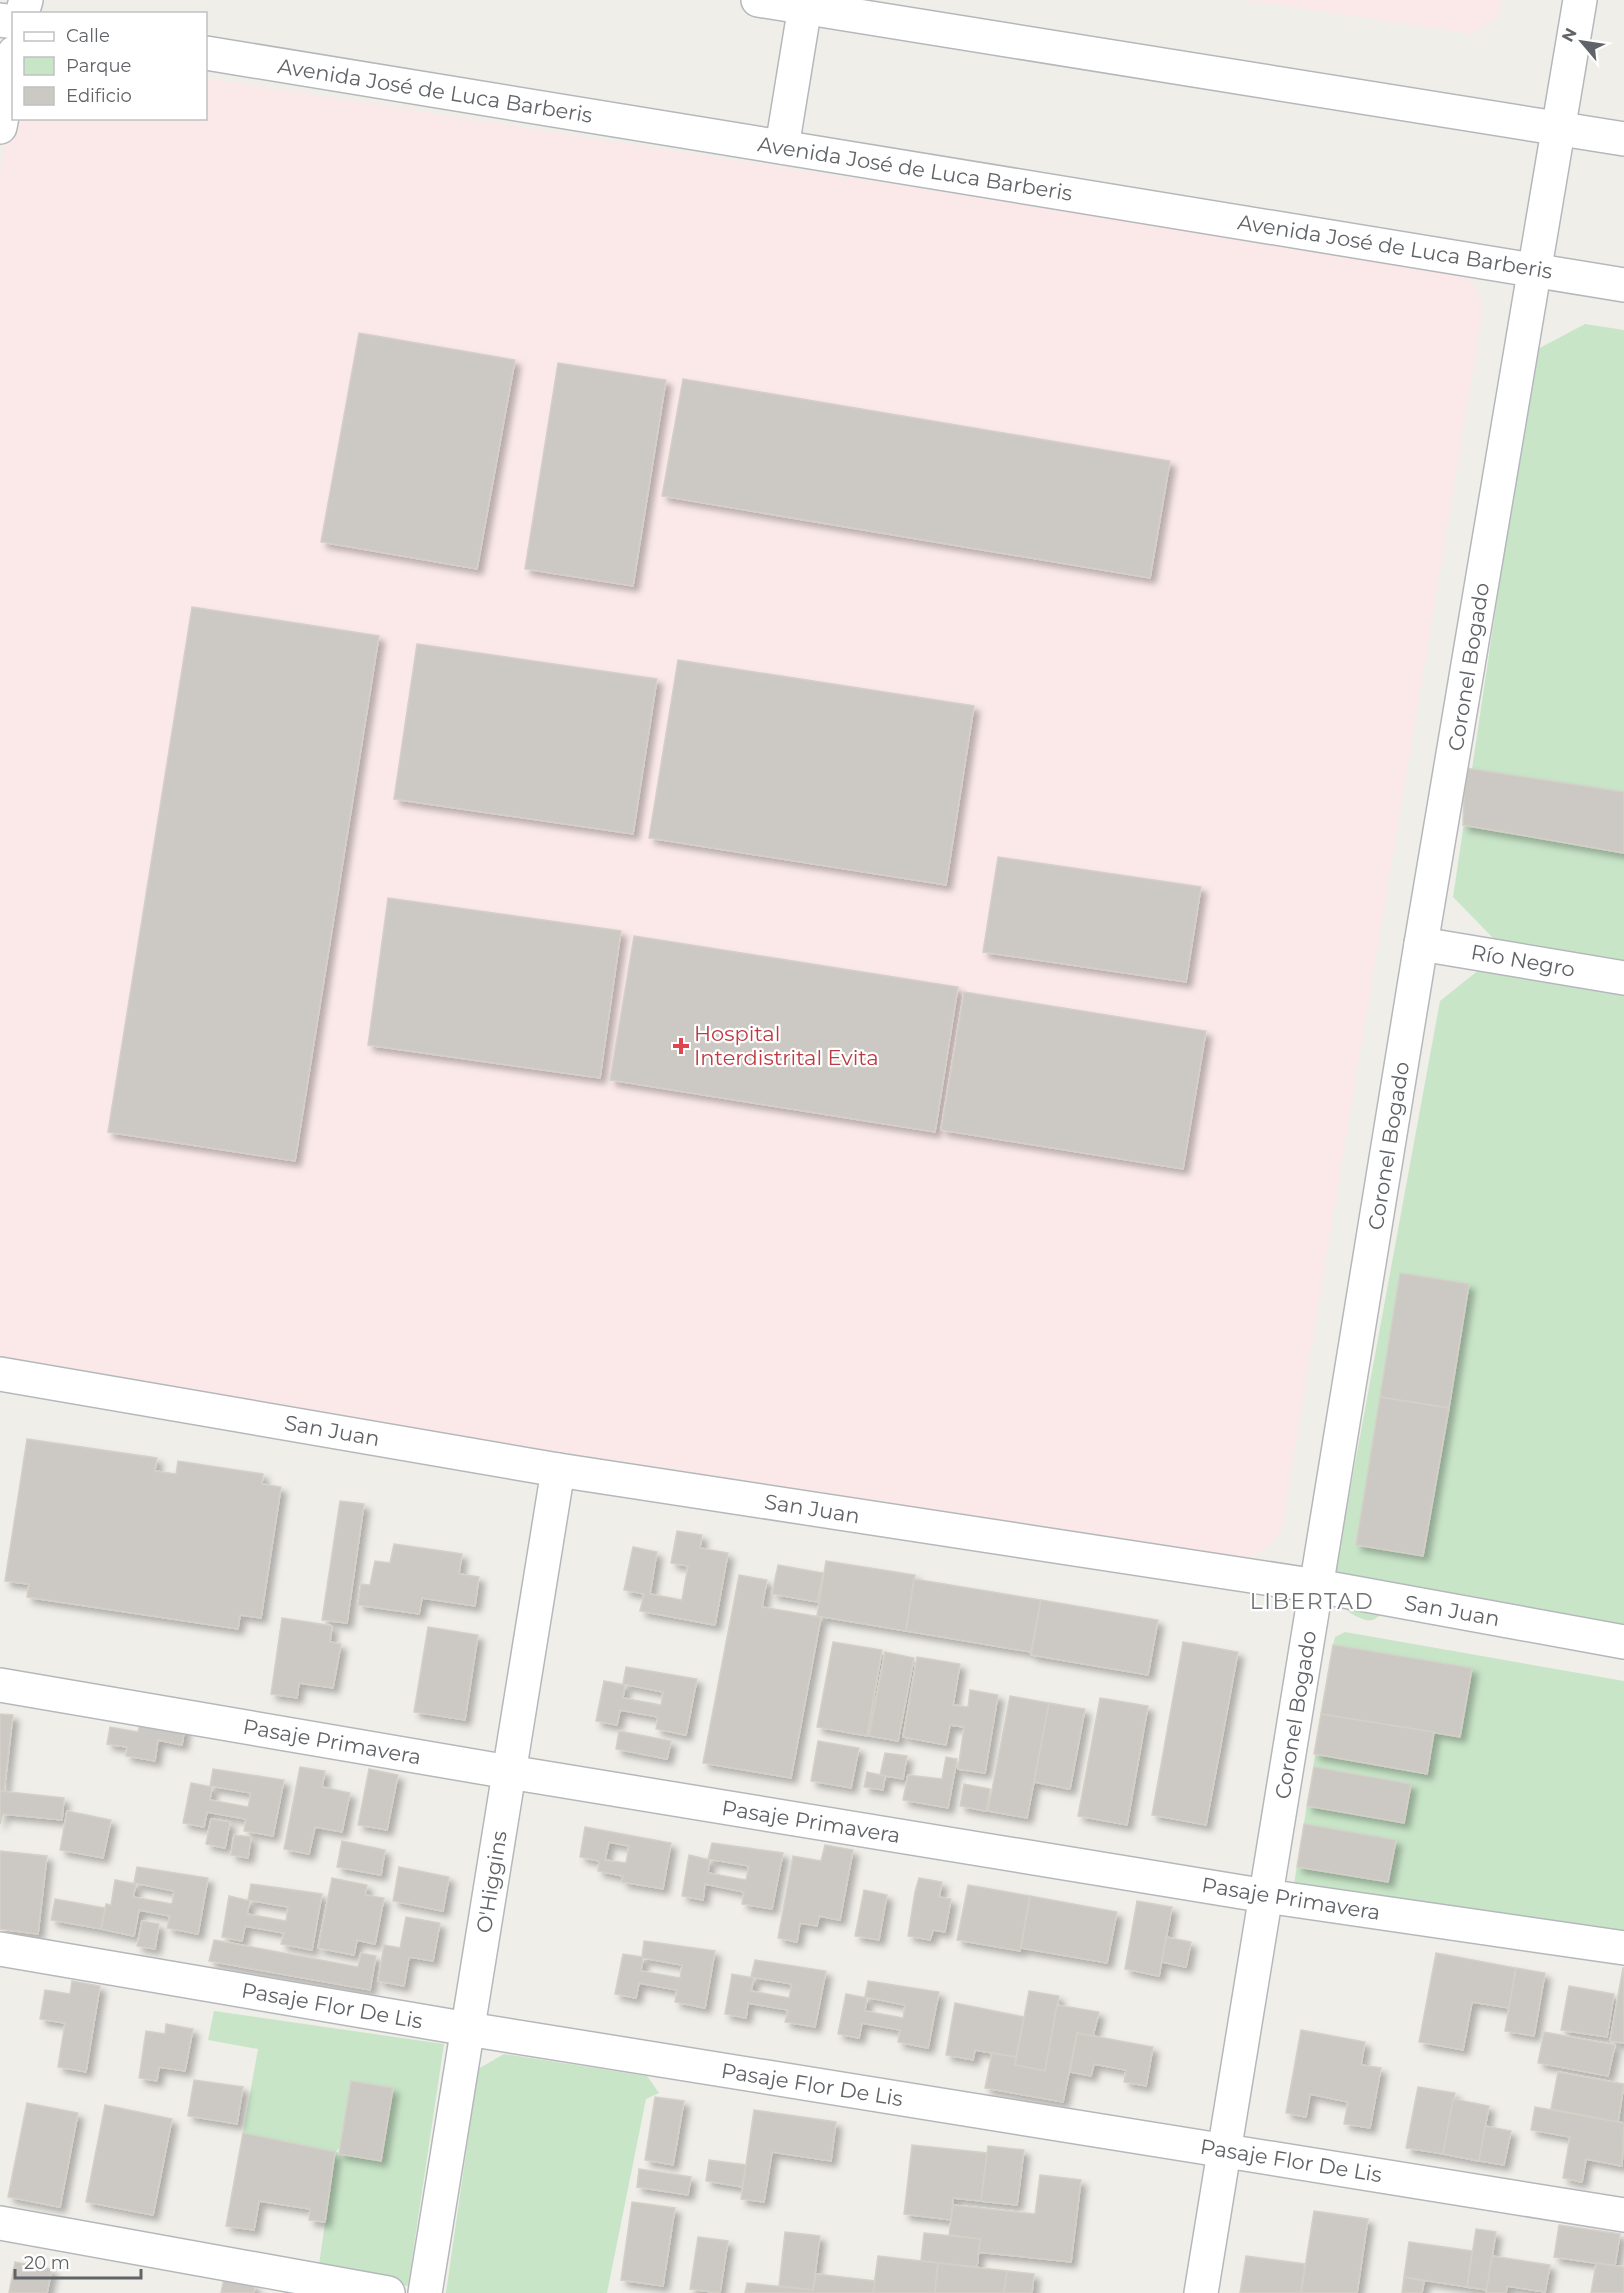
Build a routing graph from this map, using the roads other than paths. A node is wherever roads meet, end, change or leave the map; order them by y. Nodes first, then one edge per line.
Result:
1 (758, 0) edge
2 (1580, 0) edge
3 (805, 4) edge
4 (207, 53) edge
5 (12, 64) edge
6 (0, 128) edge
7 (1558, 128) junction
8 (1624, 139) edge
9 (782, 147) junction
10 (1535, 270) junction
11 (1624, 285) edge
12 (1422, 944) junction
13 (1624, 978) edge
14 (0, 1374) edge
15 (558, 1470) junction
16 (1317, 1586) junction
17 (1624, 1642) edge
18 (0, 1685) edge
19 (509, 1772) junction
20 (1266, 1896) junction
21 (1624, 1948) edge
22 (0, 1949) edge
23 (468, 2030) junction
24 (1224, 2151) junction
25 (1624, 2215) edge
26 (0, 2223) edge
27 (388, 2293) edge
28 (425, 2293) edge
29 (1201, 2293) edge

1 - 3 street
2 - 7 street, Coronel Bogado
3 - 7 street
3 - 9 street
4 - 9 street, Avenida José de Luca Barberis
5 - 6 street
7 - 8 street
7 - 10 street, Coronel Bogado
9 - 10 street, Avenida José de Luca Barberis
10 - 11 street, Avenida José de Luca Barberis
10 - 12 street, Coronel Bogado
12 - 13 street, Río Negro
12 - 16 street, Coronel Bogado
14 - 15 street, San Juan
15 - 16 street, San Juan
15 - 19 street, O'Higgins
16 - 17 street, San Juan
16 - 20 street, Coronel Bogado
18 - 19 street, Pasaje Primavera
19 - 20 street, Pasaje Primavera
19 - 23 street, O'Higgins
20 - 21 street, Pasaje Primavera
20 - 24 street, Coronel Bogado
22 - 23 street, Pasaje Flor De Lis
23 - 24 street, Pasaje Flor De Lis
23 - 28 street, O'Higgins
24 - 25 street, Pasaje Flor De Lis
24 - 29 street, Coronel Bogado
26 - 27 street

